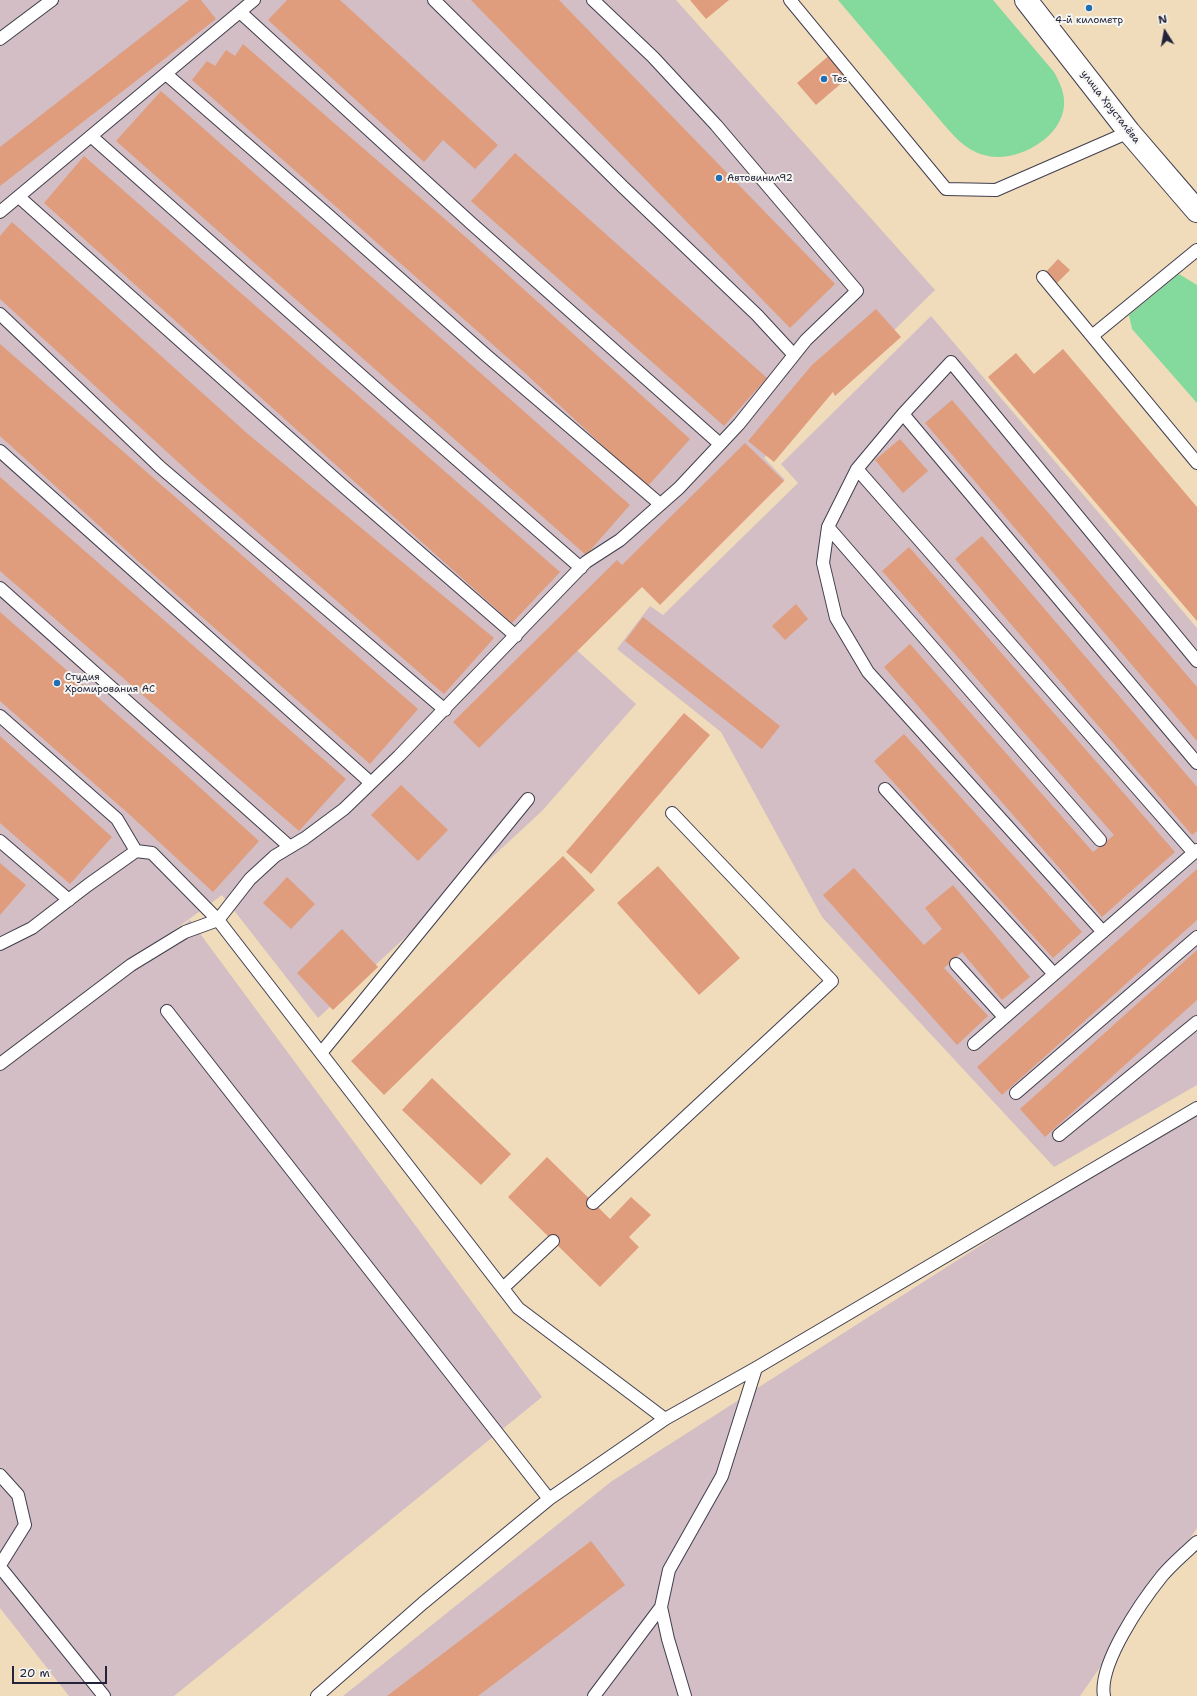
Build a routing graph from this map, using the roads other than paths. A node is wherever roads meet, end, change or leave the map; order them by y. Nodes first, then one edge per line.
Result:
1 (52, 0) edge
2 (254, 0) edge
3 (434, 0) edge
4 (594, 0) edge
5 (790, 0) edge
6 (1026, 0) edge
7 (240, 12) junction
8 (0, 39) edge
9 (166, 74) junction
10 (1129, 132) junction
11 (92, 137) junction
12 (19, 197) junction
13 (1197, 211) edge
14 (0, 212) edge
15 (1197, 250) edge
16 (1043, 277) dead end
17 (0, 314) edge
18 (1092, 336) junction
19 (794, 355) junction
20 (903, 414) junction
21 (720, 444) junction
22 (0, 451) edge
23 (1197, 463) edge
24 (857, 469) junction
25 (660, 504) junction
26 (828, 527) junction
27 (581, 568) junction
28 (0, 588) edge
29 (516, 636) junction
30 (1197, 661) edge
31 (444, 710) junction
32 (0, 716) edge
33 (1197, 763) edge
34 (371, 783) junction
35 (884, 789) dead end
36 (528, 799) dead end
37 (672, 813) dead end
38 (1100, 840) dead end
39 (0, 841) edge
40 (290, 847) junction
41 (136, 851) junction
42 (1196, 852) edge
43 (69, 900) junction
44 (218, 920) junction
45 (1103, 932) junction
46 (1197, 937) edge
47 (0, 944) edge
48 (956, 964) dead end
49 (1054, 974) junction
50 (167, 1011) dead end
51 (1004, 1017) junction
52 (1197, 1022) edge
53 (974, 1044) dead end
54 (321, 1053) junction
55 (0, 1064) edge
56 (1016, 1093) dead end
57 (1197, 1108) edge
58 (1059, 1135) dead end
59 (593, 1203) dead end
60 (553, 1241) dead end
61 (503, 1288) junction
62 (756, 1368) junction
63 (665, 1419) junction
64 (0, 1475) edge
65 (549, 1499) junction
66 (1197, 1542) edge
67 (0, 1566) edge
68 (661, 1607) junction
69 (104, 1696) edge
70 (317, 1696) edge
71 (594, 1696) edge
72 (685, 1696) edge
73 (1104, 1696) edge

1 - 8 lane
2 - 7 lane
3 - 19 lane
4 - 19 lane
5 - 10 lane
6 - 10 main road, улица Хрусталёва
7 - 9 lane
7 - 21 lane
9 - 11 lane
9 - 25 lane
10 - 13 main road, улица Хрусталёва
11 - 12 lane
11 - 27 lane
12 - 14 lane
12 - 29 lane
15 - 18 lane
16 - 18 lane
17 - 31 lane
18 - 23 lane
19 - 21 lane
20 - 24 lane
20 - 30 lane
20 - 33 lane
21 - 25 lane
22 - 34 lane
24 - 26 lane
24 - 42 lane
25 - 27 lane
26 - 38 lane
26 - 45 lane
27 - 29 lane
28 - 40 lane
29 - 31 lane
31 - 34 lane
32 - 41 lane
34 - 40 lane
35 - 49 lane
36 - 54 lane
37 - 59 lane
39 - 43 lane
40 - 44 lane
41 - 43 lane
41 - 44 lane
42 - 45 lane
43 - 47 lane
44 - 54 lane
44 - 55 lane
45 - 49 lane
46 - 56 lane
48 - 51 lane
49 - 51 lane
50 - 65 lane
51 - 53 lane
52 - 58 lane
54 - 61 lane
57 - 62 lane
60 - 61 lane
61 - 63 lane
62 - 63 lane
62 - 68 lane
63 - 65 lane
64 - 67 lane
65 - 70 lane
66 - 73 lane
67 - 69 lane
68 - 71 lane
68 - 72 lane

